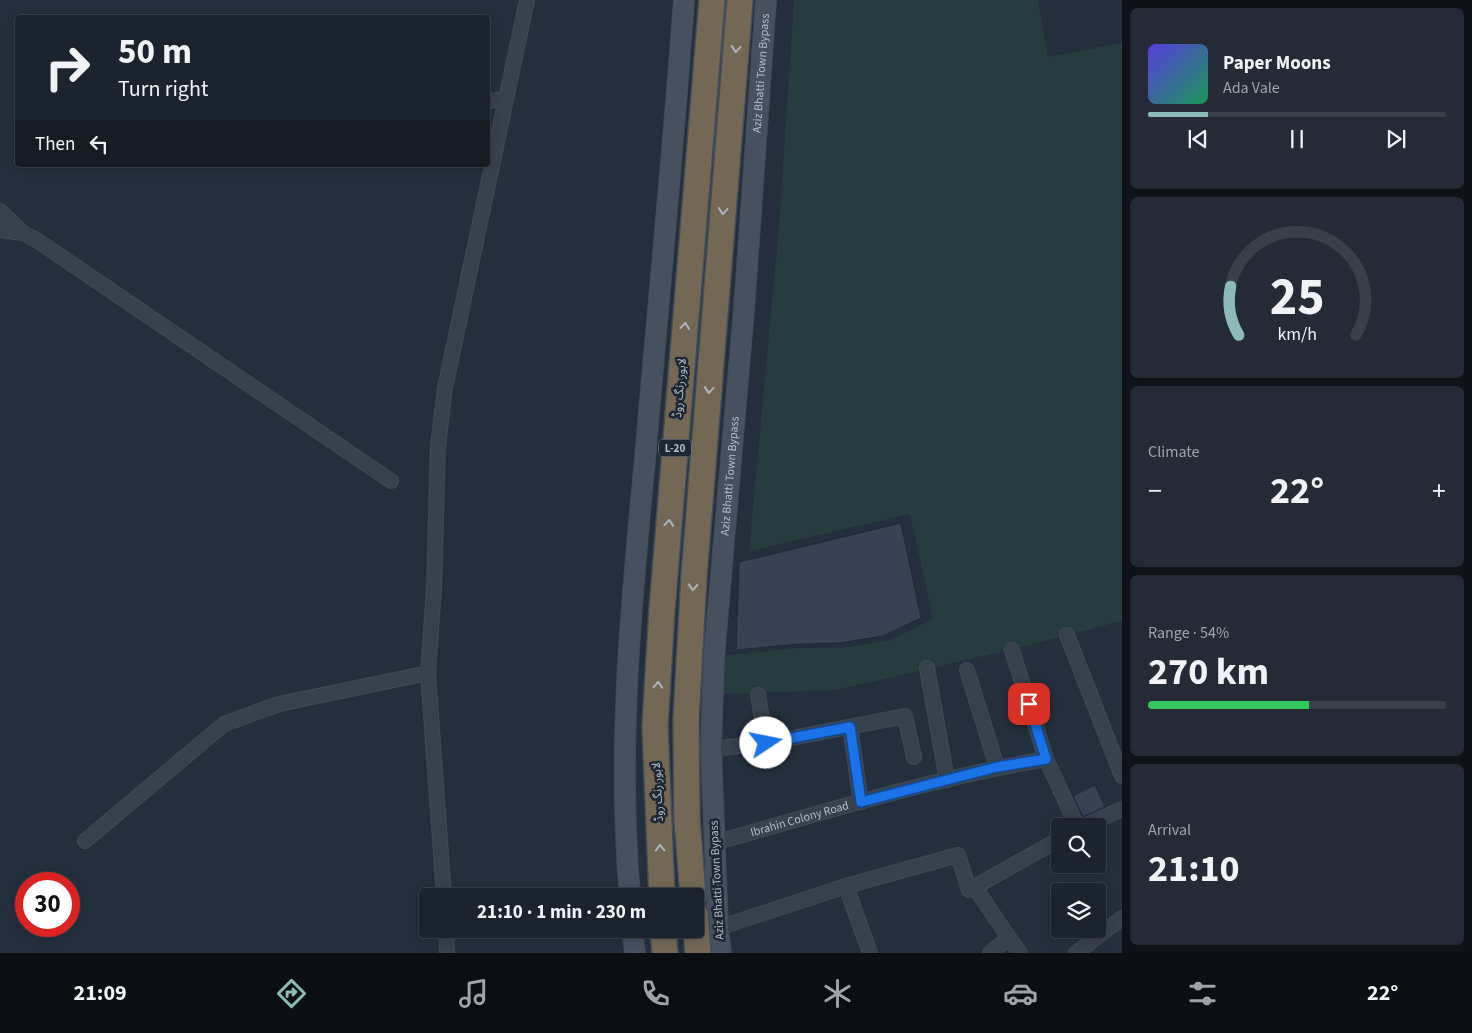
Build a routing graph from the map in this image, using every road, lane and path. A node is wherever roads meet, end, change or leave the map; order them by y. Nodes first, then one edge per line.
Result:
1 (527, 0) edge
2 (684, 0) edge
3 (712, 0) edge
4 (740, 0) edge
5 (766, 0) edge
6 (506, 99) junction
7 (490, 101) edge
8 (0, 211) edge
9 (0, 230) edge
10 (23, 233) junction
11 (391, 481) dead end
12 (1067, 635) dead end
13 (1012, 650) dead end
14 (927, 668) dead end
15 (967, 670) dead end
16 (428, 673) junction
17 (758, 695) dead end
18 (850, 727) junction
19 (766, 743) junction
20 (710, 750) junction
21 (914, 757) dead end
22 (1046, 759) junction
23 (997, 767) junction
24 (1122, 776) edge
25 (947, 780) junction
26 (861, 802) junction
27 (1122, 809) edge
28 (1073, 818) edge
29 (1102, 818) edge
30 (85, 841) dead end
31 (714, 843) junction
32 (1051, 844) edge
33 (846, 886) junction
34 (974, 886) junction
35 (443, 888) edge
36 (630, 888) edge
37 (662, 888) edge
38 (692, 888) edge
39 (1122, 918) edge
40 (718, 928) junction
41 (446, 938) edge
42 (633, 938) edge
43 (664, 938) edge
44 (697, 938) edge
45 (1009, 938) junction
46 (447, 953) edge
47 (635, 953) edge
48 (665, 953) edge
49 (698, 953) edge
50 (721, 953) edge
51 (870, 953) edge
52 (990, 953) edge
53 (1020, 953) edge
54 (1076, 953) edge

1 - 6 street
2 - 36 street
37 -> 3 highway, لاہور رنگ روڈ / L-20
4 -> 38 highway, L-20
5 - 20 street, Aziz Bhatti Town Bypass
6 - 7 street
6 - 16 street
8 - 10 street
9 - 10 street
10 - 11 street
12 - 24 street
13 - 22 street
14 - 25 street
15 - 23 street
16 - 30 street
16 - 35 street
17 - 19 street
18 - 19 street
18 - 21 street
18 - 26 street
19 - 20 street
20 - 31 street, Aziz Bhatti Town Bypass
22 - 23 street, Ibrahin Colony Road
22 - 28 street
23 - 25 street, Ibrahin Colony Road
25 - 26 street, Ibrahin Colony Road
26 - 31 street, Ibrahin Colony Road
27 - 29 street
31 - 40 street, Aziz Bhatti Town Bypass
32 - 34 street
33 - 34 street
33 - 40 street
33 - 51 street
34 - 45 street
39 - 54 street
40 - 50 street, Aziz Bhatti Town Bypass
41 - 46 street
42 - 47 street
43 - 48 highway
44 - 49 highway
45 - 52 street
45 - 53 street

